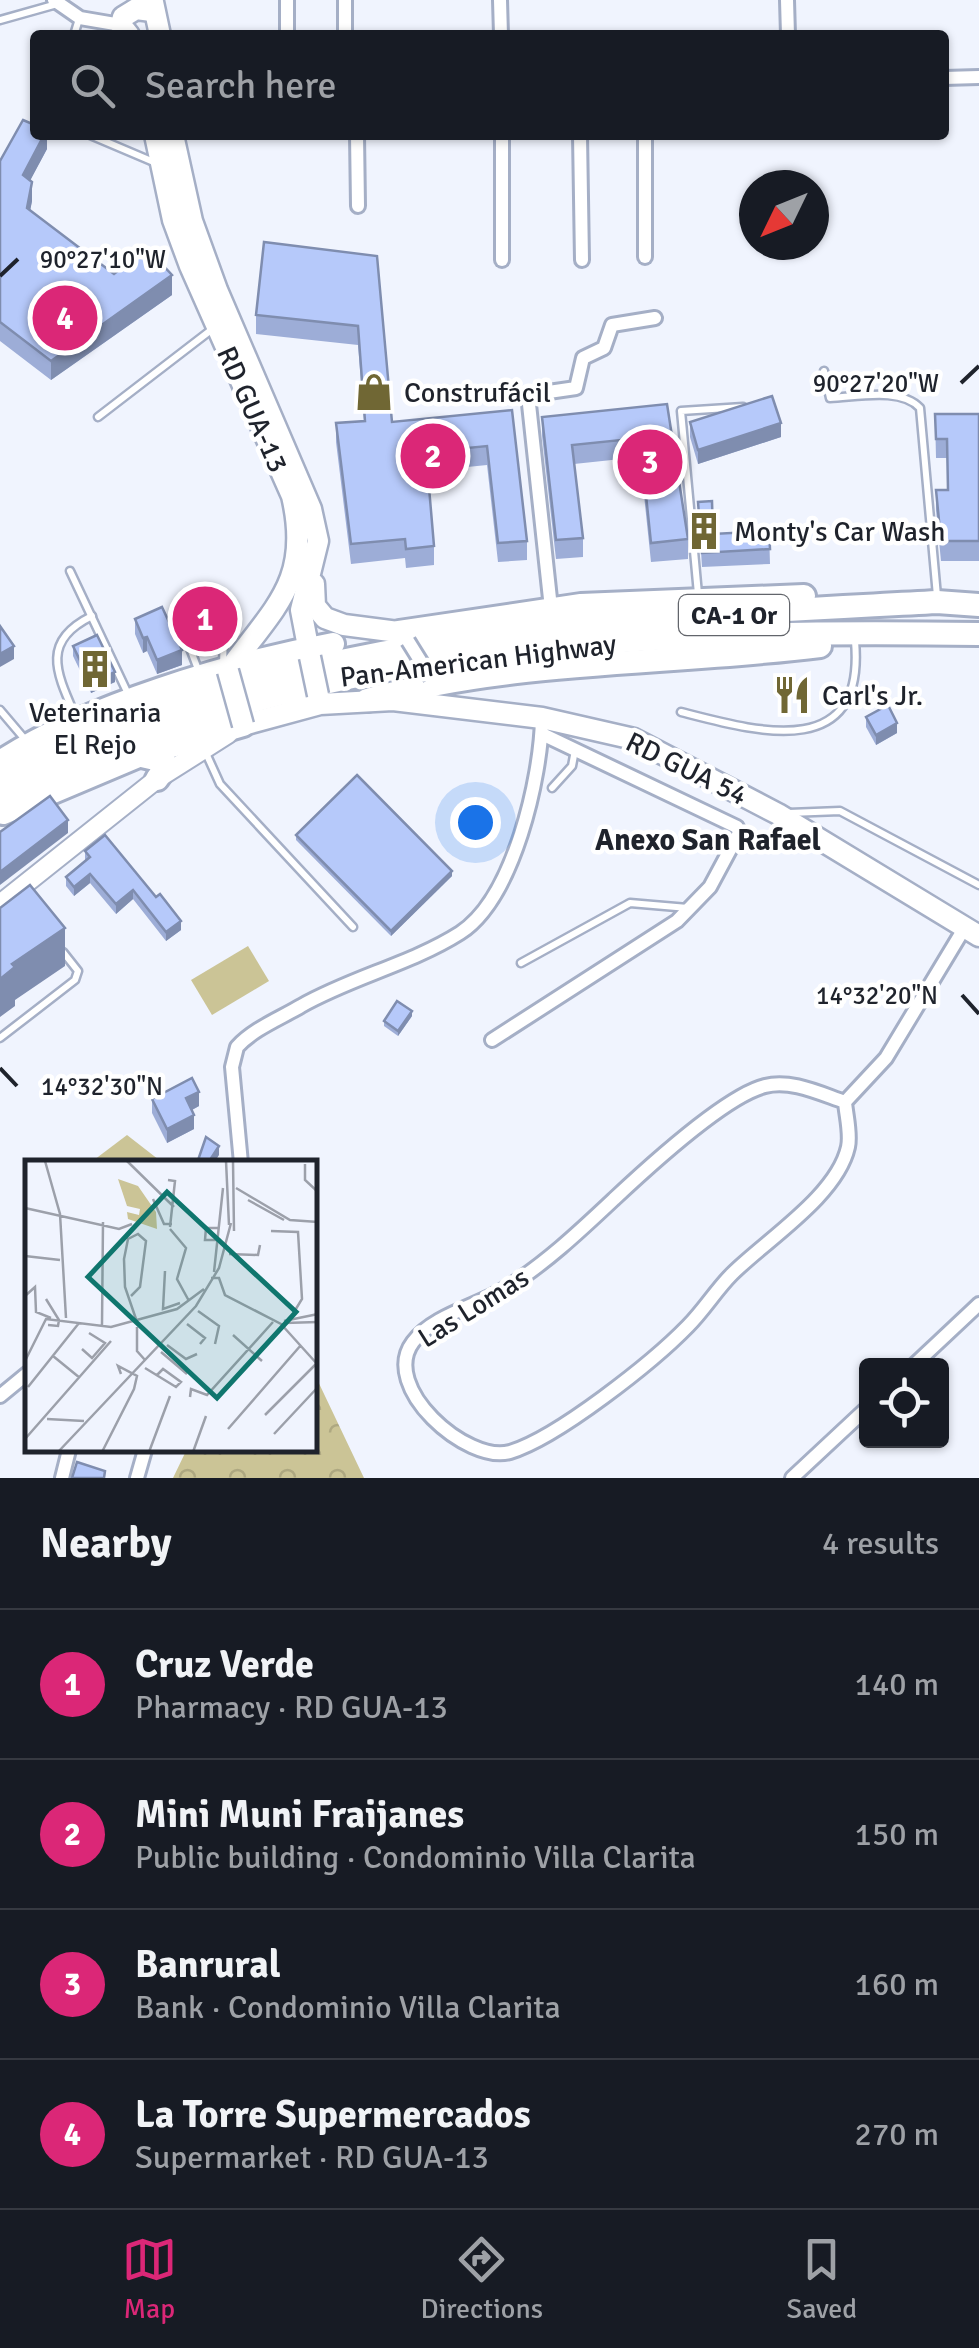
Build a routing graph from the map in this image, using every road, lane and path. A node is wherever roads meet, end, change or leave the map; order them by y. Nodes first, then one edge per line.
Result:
1 (287, 0) edge
2 (345, 0) edge
3 (500, 0) edge
4 (787, 0) edge
5 (56, 2) edge
6 (138, 11) edge
7 (80, 18) junction
8 (0, 20) edge
9 (76, 30) edge
10 (155, 30) edge
11 (287, 30) edge
12 (345, 30) edge
13 (500, 30) edge
14 (788, 30) edge
15 (979, 77) edge
16 (949, 78) edge
17 (102, 140) edge
18 (156, 140) edge
19 (174, 140) edge
20 (357, 140) edge
21 (502, 140) edge
22 (580, 140) edge
23 (645, 140) edge
24 (162, 166) junction
25 (358, 206) dead end
26 (645, 257) dead end
27 (502, 260) dead end
28 (582, 260) dead end
29 (654, 318) dead end
30 (216, 326) junction
31 (824, 371) dead end
32 (744, 406) edge
33 (98, 417) dead end
34 (318, 541) junction
35 (70, 571) dead end
36 (698, 600) junction
37 (938, 602) junction
38 (979, 605) edge
39 (552, 608) junction
40 (92, 616) junction
41 (938, 633) junction
42 (979, 634) edge
43 (403, 635) junction
44 (855, 642) junction
45 (308, 653) junction
46 (217, 674) junction
47 (432, 680) junction
48 (319, 699) junction
49 (367, 700) junction
50 (132, 702) junction
51 (466, 708) junction
52 (0, 710) edge
53 (681, 712) dead end
54 (78, 723) junction
55 (243, 725) junction
56 (542, 726) junction
57 (28, 744) junction
58 (204, 749) junction
59 (575, 749) junction
60 (138, 756) junction
61 (0, 762) edge
62 (0, 778) edge
63 (157, 779) junction
64 (552, 788) dead end
65 (2, 811) edge
66 (778, 814) junction
67 (979, 884) edge
68 (5, 904) edge
69 (689, 908) junction
70 (353, 927) dead end
71 (972, 931) edge
72 (59, 946) edge
73 (520, 963) dead end
74 (0, 1038) edge
75 (492, 1040) dead end
76 (846, 1102) junction
77 (241, 1160) edge
78 (979, 1304) edge
79 (922, 1358) edge
80 (25, 1375) edge
81 (0, 1396) edge
82 (859, 1416) edge
83 (68, 1453) edge
84 (144, 1453) edge
85 (62, 1478) edge
86 (137, 1478) edge
87 (792, 1478) edge

1 - 11 street
2 - 12 street
3 - 13 street
4 - 14 street
5 - 7 street
5 - 8 lane
6 - 7 street
6 - 10 main road
7 - 9 lane
15 - 16 street
17 - 24 lane
18 - 24 main road, RD GUA-13
19 - 34 main road, RD GUA-13
20 - 25 street
21 - 27 street
22 - 28 street
23 - 26 street
24 - 30 main road, RD GUA-13
29 - 39 street
30 - 33 lane
30 - 46 main road, RD GUA-13
31 - 37 lane
32 - 36 lane
34 - 43 main road
34 - 45 main road, RD GUA-13
35 - 40 lane
36 - 37 highway
36 - 39 highway
37 - 38 highway, Pan-American Highway / CA-1 Or
37 - 62 highway, Pan-American Highway / CA-1 Or
39 - 43 highway
40 - 50 lane
40 - 54 lane
41 - 42 highway, Pan-American Highway / CA-1 Or
41 - 44 highway
41 - 65 highway, Pan-American Highway / CA-1 Or
43 - 45 highway
43 - 47 street, bridge
44 - 47 highway
44 - 53 lane
45 - 46 highway
45 - 48 main road, RD GUA-13, bridge
46 - 46 lane
46 - 50 highway
46 - 55 main road, bridge
47 - 49 highway
47 - 51 street
48 - 49 main road, RD GUA 54
48 - 55 main road, RD GUA 54
49 - 51 main road, RD GUA 54
50 - 54 highway
51 - 56 main road, RD GUA 54
52 - 57 lane
54 - 57 highway
55 - 58 street
55 - 60 highway
56 - 59 street
56 - 66 main road, RD GUA 54
56 - 77 street
57 - 61 highway
58 - 63 street
58 - 70 lane
59 - 64 lane
59 - 69 street
60 - 63 highway
60 - 65 highway
63 - 68 street
66 - 67 lane
66 - 71 main road, RD GUA 54
69 - 73 lane
69 - 75 street
71 - 76 street
72 - 74 lane
76 - 76 street, Las Lomas
78 - 79 street
80 - 81 street
82 - 87 street
83 - 85 street
84 - 86 street

